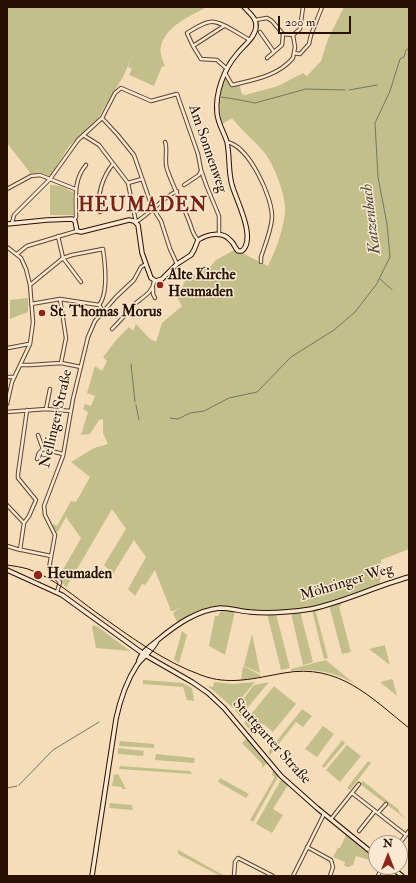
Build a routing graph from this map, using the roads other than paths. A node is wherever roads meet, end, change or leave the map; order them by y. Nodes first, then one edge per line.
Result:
1 (244, 7) edge
2 (303, 7) edge
3 (322, 7) edge
4 (255, 20) junction
5 (224, 26) junction
6 (260, 32) dead end
7 (283, 34) junction
8 (293, 35) junction
9 (250, 40) junction
10 (192, 46) junction
11 (274, 52) junction
12 (294, 53) junction
13 (267, 58) dead end
14 (227, 69) junction
15 (225, 73) junction
16 (102, 118) junction
17 (83, 135) junction
18 (165, 142) dead end
19 (227, 142) junction
20 (113, 164) junction
21 (86, 165) dead end
22 (201, 170) junction
23 (50, 179) junction
24 (142, 179) junction
25 (128, 183) junction
26 (184, 186) dead end
27 (7, 189) edge
28 (76, 189) junction
29 (176, 191) junction
30 (153, 209) junction
31 (100, 212) dead end
32 (74, 220) junction
33 (136, 222) junction
34 (12, 223) junction
35 (7, 224) edge
36 (77, 231) junction
37 (219, 235) junction
38 (58, 236) junction
39 (198, 240) junction
40 (7, 247) edge
41 (17, 254) junction
42 (63, 258) junction
43 (261, 262) dead end
44 (146, 264) junction
45 (177, 264) junction
46 (154, 281) junction
47 (81, 282) dead end
48 (30, 284) junction
49 (153, 287) junction
50 (155, 298) dead end
51 (60, 299) junction
52 (31, 304) junction
53 (99, 305) junction
54 (103, 311) junction
55 (112, 330) dead end
56 (30, 344) junction
57 (8, 348) dead end
58 (61, 363) junction
59 (20, 365) junction
60 (81, 367) junction
61 (7, 377) edge
62 (14, 377) junction
63 (50, 389) dead end
64 (7, 404) edge
65 (46, 409) junction
66 (27, 410) junction
67 (70, 411) junction
68 (7, 412) edge
69 (38, 435) dead end
70 (43, 449) junction
71 (63, 454) junction
72 (37, 459) dead end
73 (7, 505) edge
74 (24, 522) junction
75 (7, 546) edge
76 (20, 550) junction
77 (51, 556) junction
78 (7, 570) edge
79 (409, 577) edge
80 (56, 592) junction
81 (157, 641) junction
82 (153, 647) junction
83 (144, 654) junction
84 (154, 660) junction
85 (138, 664) junction
86 (359, 784) dead end
87 (352, 793) junction
88 (386, 804) dead end
89 (375, 811) junction
90 (378, 813) junction
91 (325, 814) junction
92 (331, 819) junction
93 (359, 831) dead end
94 (409, 831) edge
95 (406, 835) joint
96 (307, 848) junction
97 (368, 849) edge
98 (92, 876) edge
99 (234, 876) edge
100 (273, 876) edge
101 (293, 876) edge
102 (330, 876) edge

1 - 4 street
2 - 8 street
3 - 12 street
4 - 7 street
4 - 9 street
5 - 9 street
5 - 10 street
5 - 10 street
6 - 11 street
7 - 8 street
7 - 11 street
8 - 12 street
9 - 14 street
10 - 14 street
11 - 13 street
12 - 15 street
14 - 15 street
15 - 19 street
16 - 17 street
16 - 22 street, Am Sonnenweg
16 - 24 street
17 - 20 street
17 - 23 street
18 - 29 street
19 - 37 street
19 - 43 street
20 - 25 street
20 - 31 street
21 - 28 street
22 - 26 street
22 - 37 street, Am Sonnenweg
23 - 27 street
23 - 28 street
23 - 34 street
24 - 25 street
24 - 30 street
25 - 33 street
28 - 32 street
29 - 30 street
29 - 39 street
30 - 33 street
30 - 45 street
32 - 34 street
32 - 36 street
33 - 36 street
33 - 44 street
34 - 35 street
36 - 38 street
37 - 39 street
38 - 41 street
38 - 42 street
39 - 45 street
40 - 41 street
41 - 48 street
42 - 47 street
42 - 48 street
42 - 53 street
44 - 46 street
44 - 54 street, Nellinger Straße
45 - 46 street
46 - 49 street
48 - 52 street
49 - 50 street
49 - 55 street
51 - 52 street
51 - 53 street
51 - 58 street
52 - 56 street
53 - 54 street
54 - 60 street, Nellinger Straße
56 - 57 street
56 - 59 street
58 - 59 street
58 - 60 street
59 - 62 street
60 - 67 street, Nellinger Straße
61 - 62 street
62 - 64 street
63 - 65 street
65 - 66 street
65 - 67 street
66 - 68 street
66 - 74 street
67 - 71 street, Nellinger Straße
69 - 70 street
70 - 71 street
70 - 72 street
71 - 77 street, Nellinger Straße
73 - 74 street
74 - 76 street
75 - 76 street
76 - 77 street
77 - 80 street, Nellinger Straße
78 - 80 street, Stuttgarter Straße
79 - 81 street, Möhringer Weg
80 - 83 street, Stuttgarter Straße
81 - 82 street, Möhringer Weg
81 - 83 street, Möhringer Weg
82 - 83 street, Möhringer Weg
82 - 84 street
83 - 84 street, Stuttgarter Straße
83 - 85 street
84 - 85 street
84 - 91 street, Stuttgarter Straße
85 - 98 street
86 - 87 street
87 - 89 street
87 - 92 street
88 - 90 street
89 - 90 street
89 - 93 street
90 - 95 street
91 - 92 street, Stuttgarter Straße
91 - 96 street
92 - 97 street, Stuttgarter Straße
94 - 95 street
96 - 101 street
96 - 102 street
99 - 100 street

